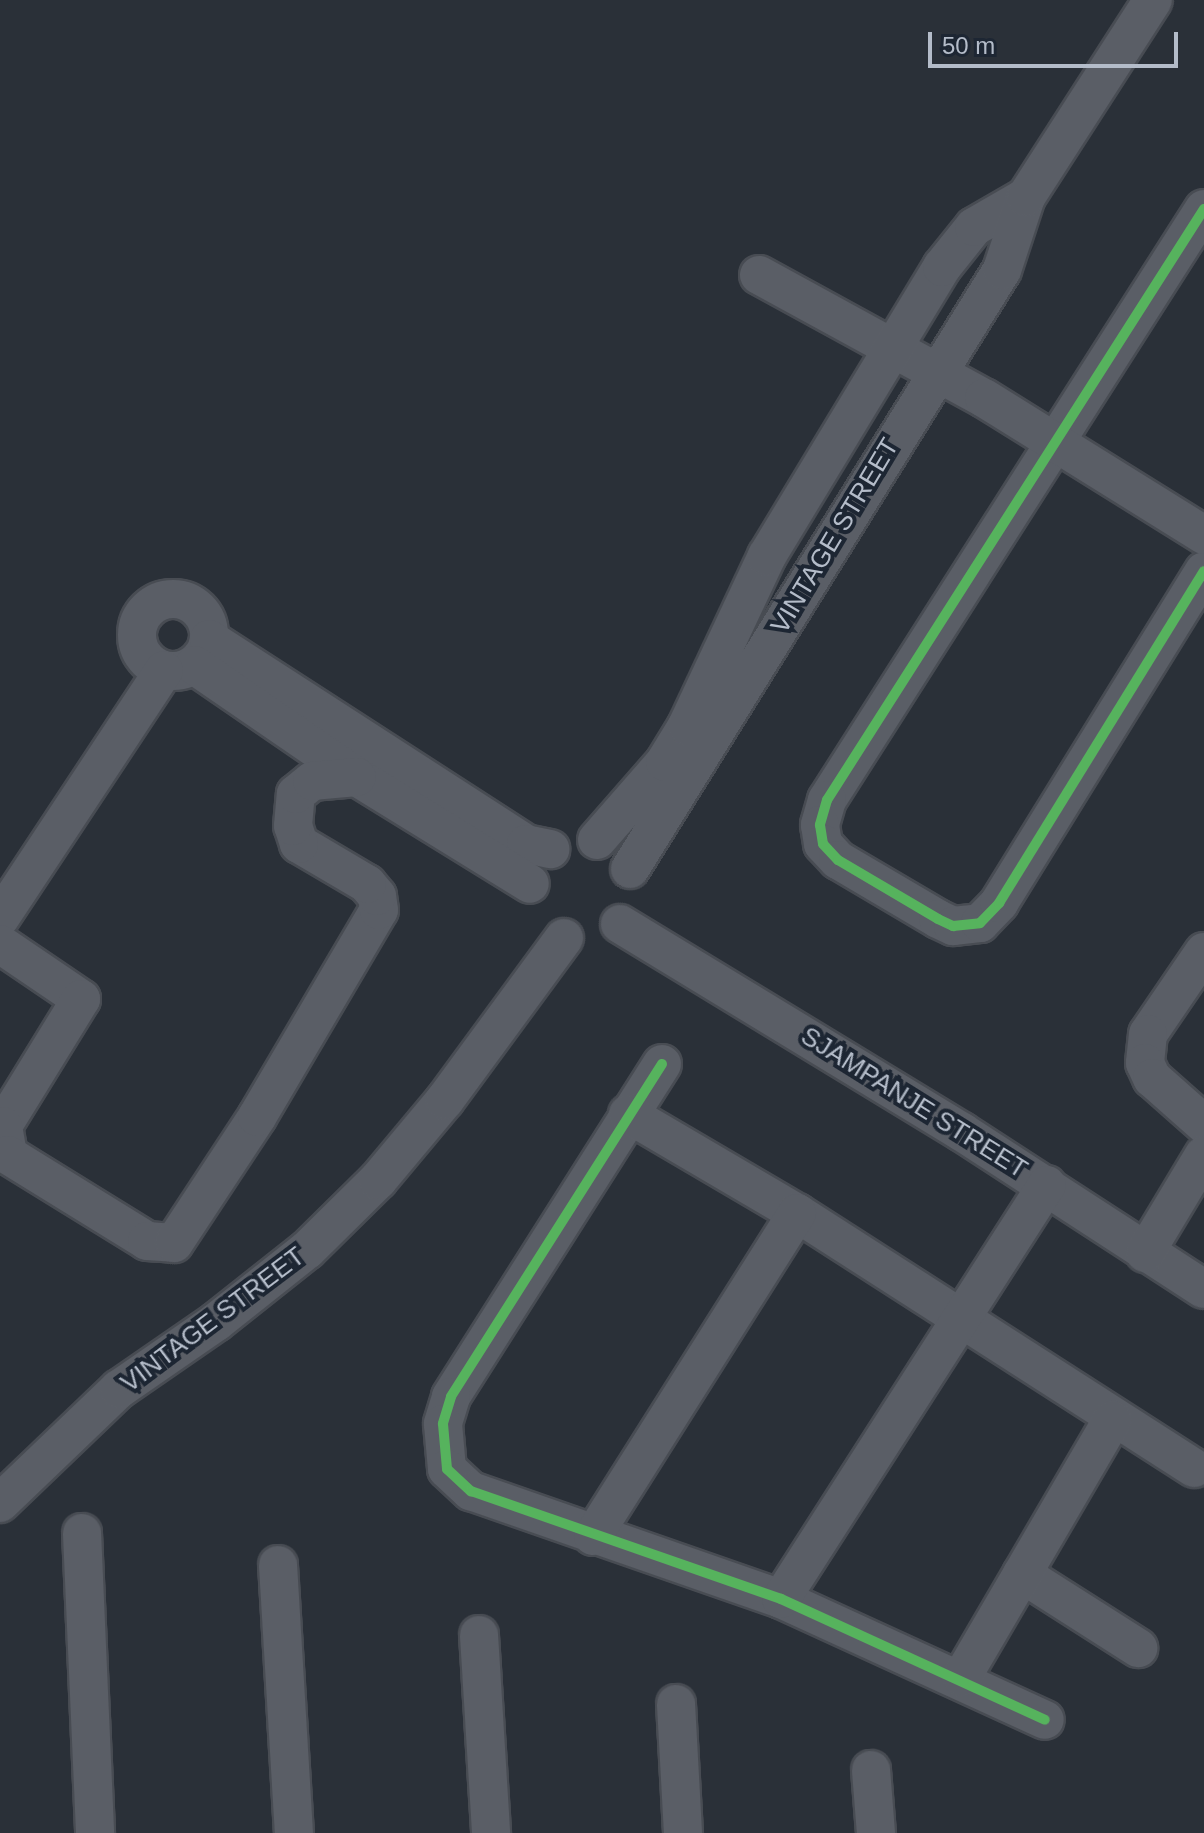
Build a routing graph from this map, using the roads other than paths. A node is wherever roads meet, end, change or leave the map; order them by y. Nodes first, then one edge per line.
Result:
1 (1153, 0) edge
2 (1026, 197) junction
3 (1204, 209) edge
4 (759, 275) dead end
5 (896, 350) junction
6 (936, 371) junction
7 (1057, 445) junction
8 (1204, 535) edge
9 (1204, 571) edge
10 (189, 658) junction
11 (357, 777) junction
12 (597, 840) junction
13 (550, 849) junction
14 (630, 869) junction
15 (530, 884) junction
16 (0, 918) edge
17 (620, 924) junction
18 (564, 938) junction
19 (0, 944) edge
20 (1204, 952) edge
21 (662, 1064) dead end
22 (628, 1114) junction
23 (1204, 1124) edge
24 (1204, 1155) edge
25 (1047, 1185) junction
26 (797, 1213) junction
27 (1145, 1253) junction
28 (1204, 1289) edge
29 (960, 1320) junction
30 (1112, 1420) junction
31 (1194, 1468) dead end
32 (0, 1503) edge
33 (82, 1533) dead end
34 (593, 1536) junction
35 (278, 1565) dead end
36 (1022, 1574) junction
37 (781, 1599) junction
38 (479, 1635) dead end
39 (1138, 1648) dead end
40 (962, 1677) junction
41 (676, 1704) dead end
42 (1045, 1720) dead end
43 (871, 1770) dead end
44 (95, 1833) edge
45 (294, 1833) edge
46 (491, 1833) edge
47 (683, 1833) edge
48 (876, 1833) edge

1 - 2 street, VINTAGE STREET
2 - 5 street, VINTAGE STREET
2 - 6 street, VINTAGE STREET
3 - 7 street
4 - 5 street
5 - 6 street
5 - 12 street, VINTAGE STREET
6 - 7 street
6 - 14 street, VINTAGE STREET
7 - 8 street
7 - 9 street
10 - 11 street
10 - 13 street
10 - 16 street
11 - 15 street
11 - 19 street
12 - 13 street
12 - 14 street
13 - 15 street
14 - 17 street
15 - 18 street
17 - 18 street
17 - 25 street, SJAMPANJE STREET
18 - 32 street, VINTAGE STREET
20 - 23 street
21 - 22 street
22 - 26 street
22 - 34 street
24 - 27 street
25 - 27 street, SJAMPANJE STREET
25 - 29 street
26 - 29 street
26 - 34 street
27 - 28 street, SJAMPANJE STREET
29 - 30 street
29 - 37 street
30 - 31 street
30 - 36 street
33 - 44 street
34 - 37 street
35 - 45 street
36 - 39 street
36 - 40 street
37 - 40 street
38 - 46 street
40 - 42 street
41 - 47 street
43 - 48 street

